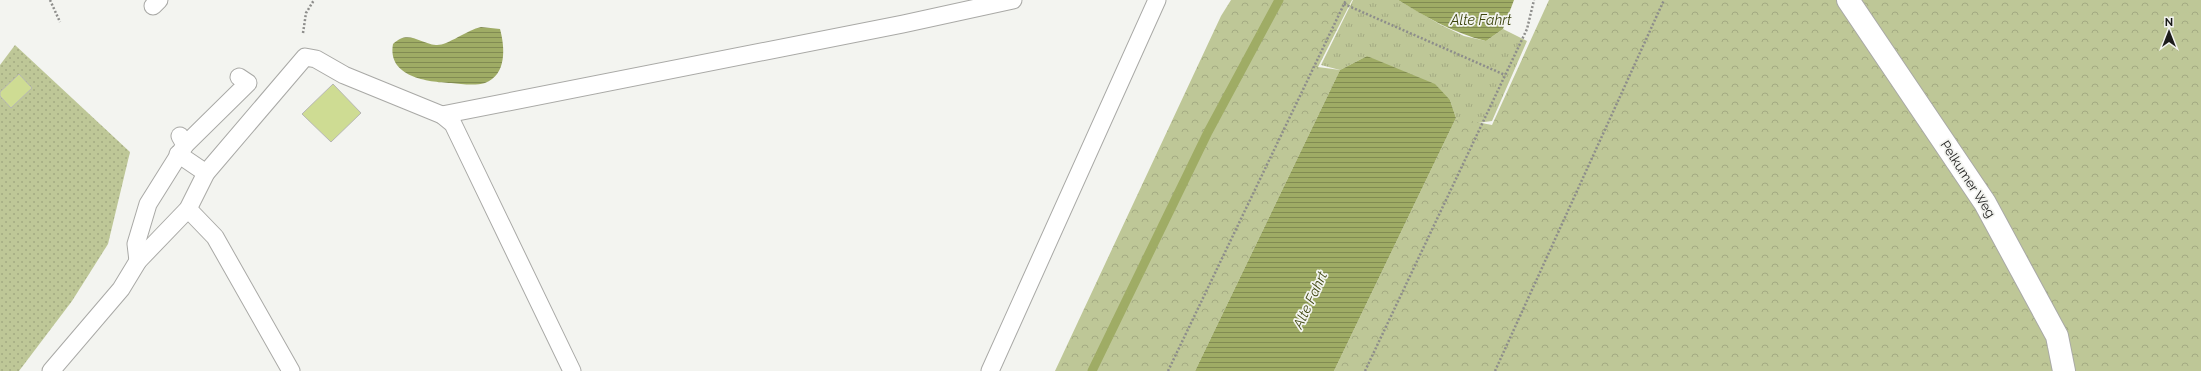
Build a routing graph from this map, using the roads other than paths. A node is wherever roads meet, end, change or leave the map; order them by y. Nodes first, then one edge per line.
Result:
1 (1013, 0) edge
2 (1157, 0) edge
3 (1848, 0) edge
4 (239, 77) dead end
5 (442, 115) junction
6 (181, 145) junction
7 (206, 173) junction
8 (188, 209) junction
9 (138, 261) junction
10 (51, 371) edge
11 (291, 371) edge
12 (572, 371) edge
13 (990, 371) edge
14 (2064, 371) edge

1 - 5 lane
2 - 13 lane
3 - 14 street, Pelkumer Weg
4 - 6 lane
5 - 7 lane
5 - 12 lane
6 - 7 lane
6 - 9 lane
7 - 8 lane
8 - 9 lane
8 - 11 lane
9 - 10 lane

